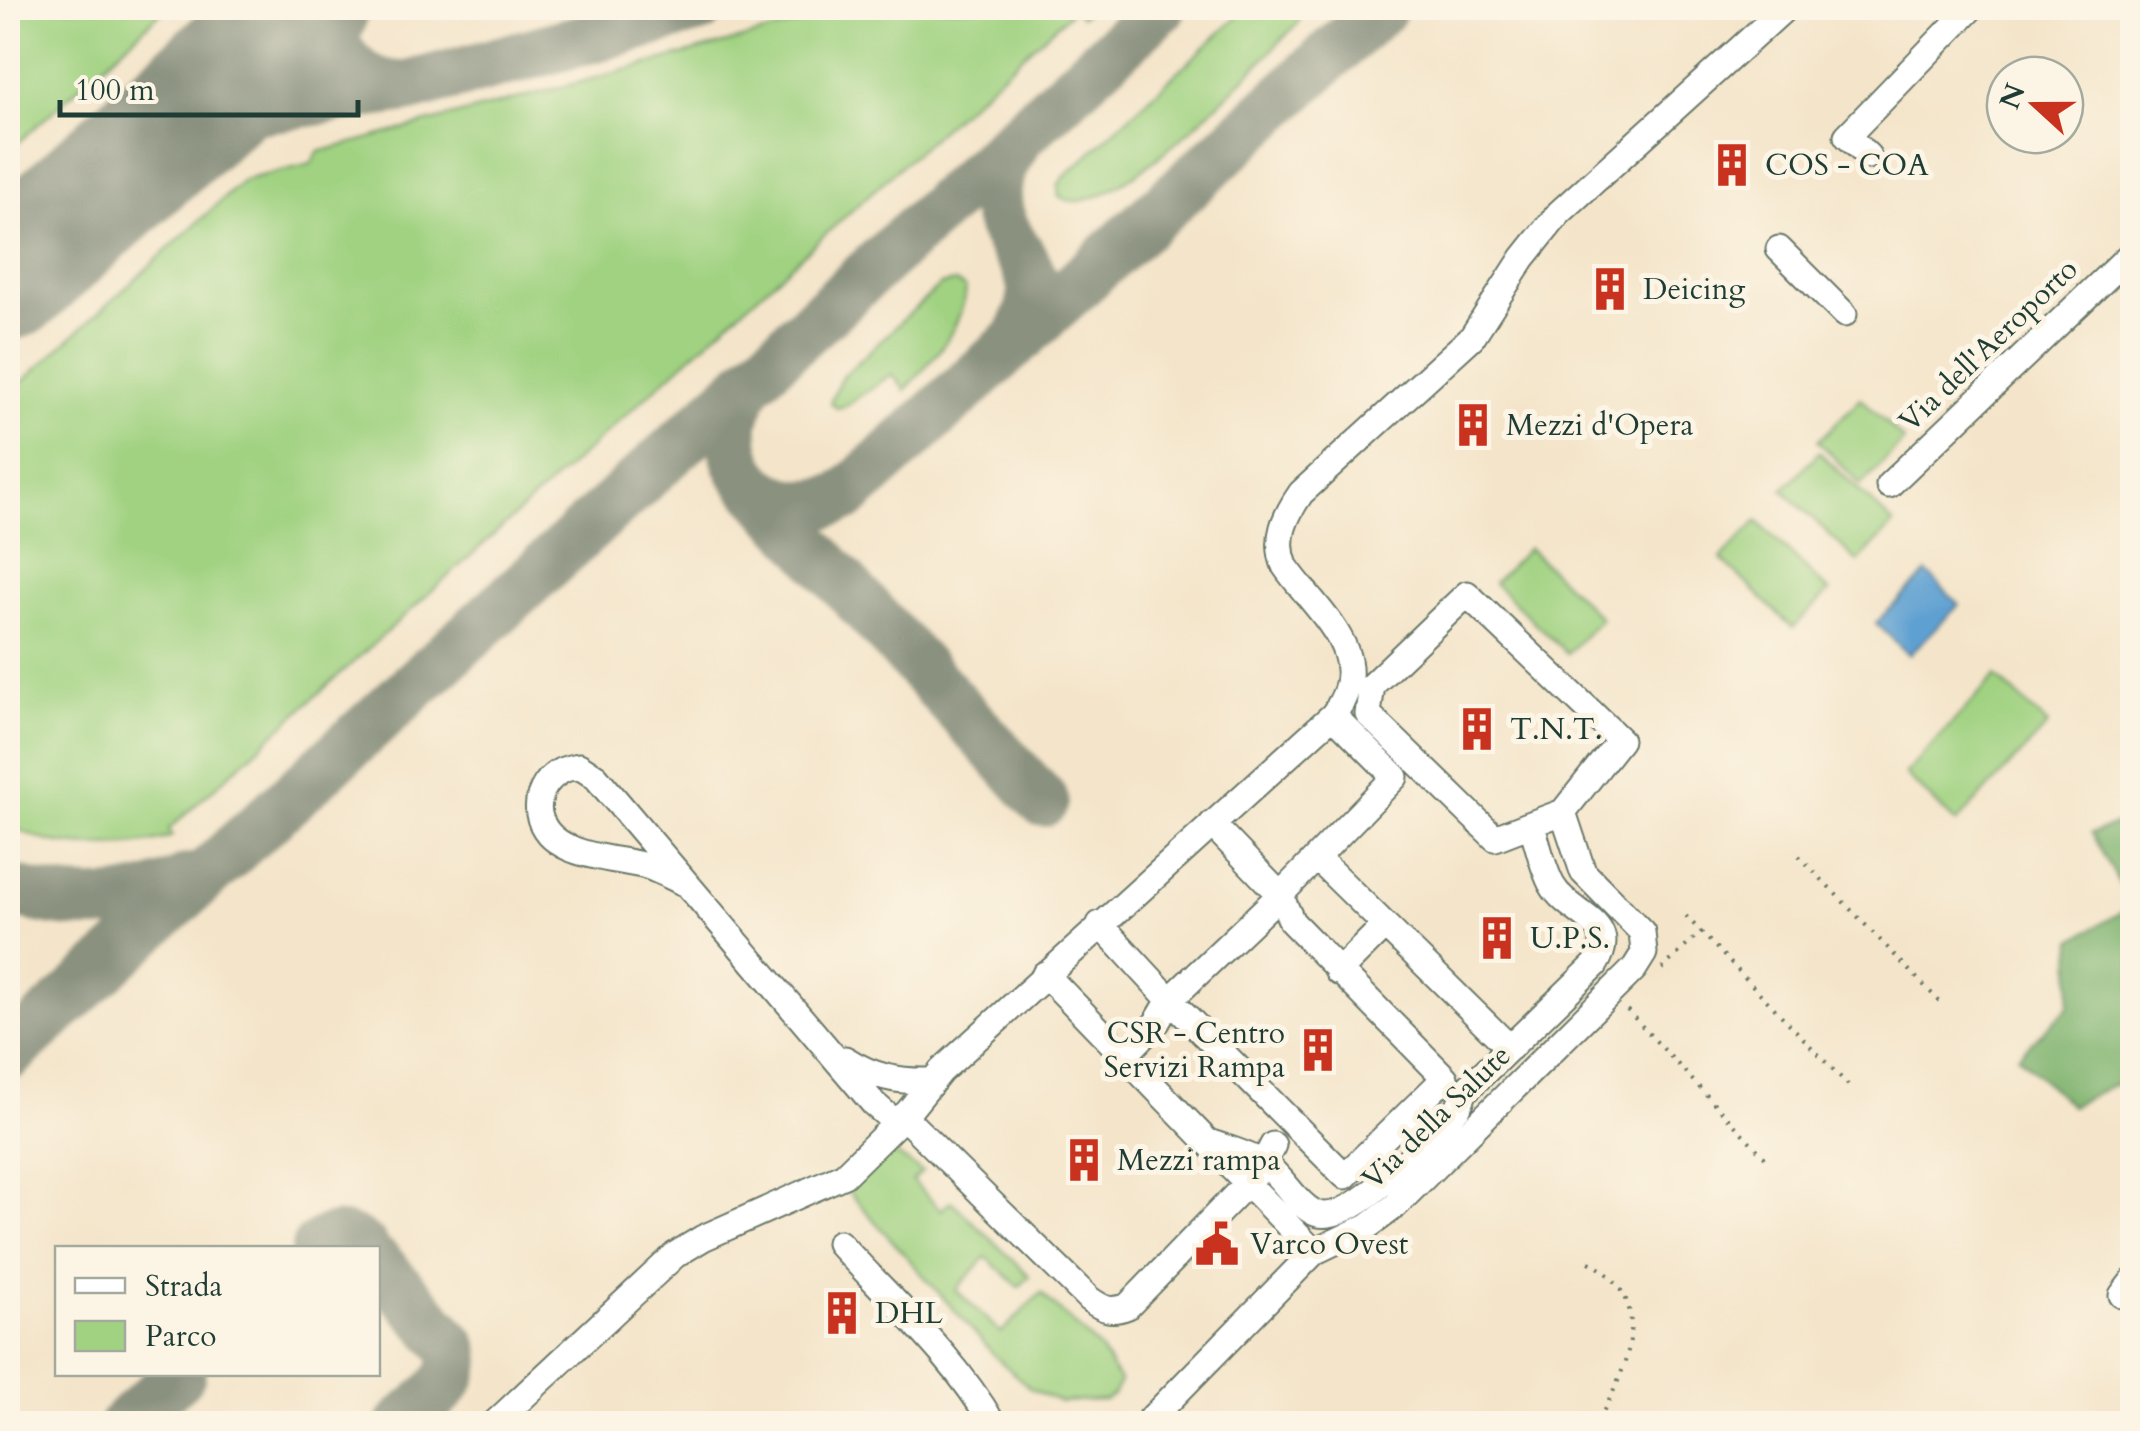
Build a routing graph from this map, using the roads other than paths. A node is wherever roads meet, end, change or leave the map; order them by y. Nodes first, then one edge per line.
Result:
1 (1784, 8) edge
2 (1971, 8) edge
3 (1868, 156) dead end
4 (1778, 248) dead end
5 (2132, 253) edge
6 (1844, 314) dead end
7 (1889, 485) dead end
8 (1333, 715) junction
9 (1565, 821) junction
10 (1212, 824) junction
11 (1530, 824) junction
12 (1317, 858) junction
13 (682, 882) junction
14 (1280, 895) junction
15 (1100, 924) junction
16 (1391, 931) junction
17 (1338, 972) junction
18 (1046, 974) junction
19 (1170, 1000) junction
20 (826, 1043) junction
21 (1510, 1048) junction
22 (1124, 1056) junction
23 (932, 1081) junction
24 (1270, 1103) junction
25 (900, 1120) junction
26 (1206, 1142) junction
27 (1272, 1163) junction
28 (1246, 1184) junction
29 (839, 1243) dead end
30 (1314, 1252) junction
31 (1152, 1422) edge
32 (494, 1424) edge
33 (993, 1424) edge

1 - 8 street
2 - 3 street
4 - 6 street
5 - 7 street, Via dell'Aeroporto
8 - 10 street
8 - 12 street
9 - 11 street
9 - 11 street
9 - 30 street, Via della Salute
10 - 14 street
10 - 15 street
11 - 21 street
12 - 14 street
12 - 16 street
13 - 13 street
13 - 20 street
14 - 17 street
14 - 19 street
15 - 18 street
15 - 19 street
16 - 17 street
16 - 21 street
17 - 24 street
18 - 22 street
18 - 23 street
19 - 22 street
19 - 24 street
20 - 23 street
20 - 25 street
21 - 27 street
22 - 26 street
23 - 25 street
24 - 27 street
25 - 28 street
25 - 32 street
26 - 27 street
26 - 28 street
27 - 28 street
28 - 30 street
29 - 33 street
30 - 31 street, Via della Salute

